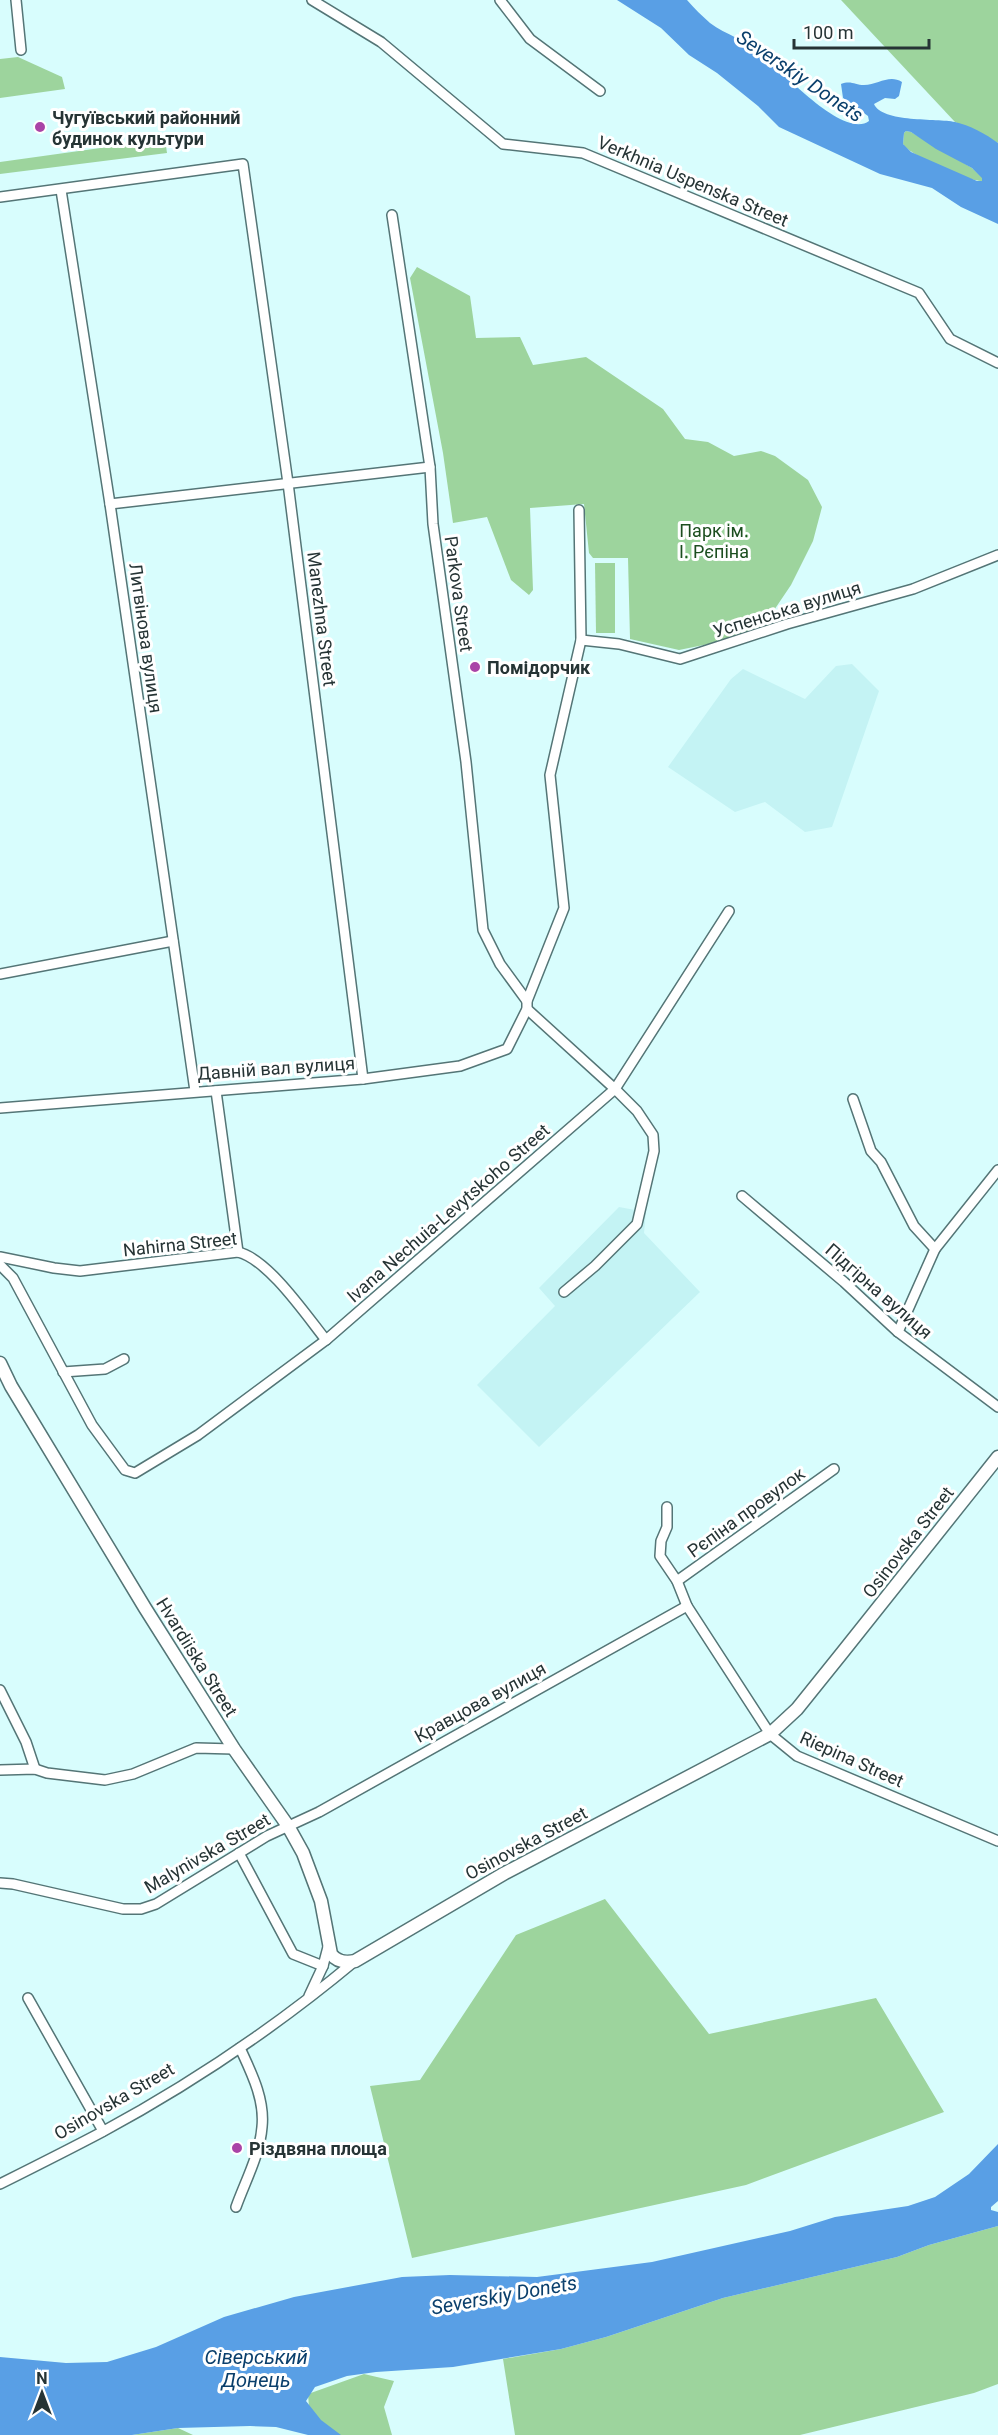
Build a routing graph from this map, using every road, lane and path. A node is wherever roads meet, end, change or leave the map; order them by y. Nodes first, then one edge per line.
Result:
1 (16, 0) edge
2 (312, 0) edge
3 (500, 0) edge
4 (21, 50) dead end
5 (600, 91) dead end
6 (61, 189) junction
7 (0, 197) edge
8 (392, 215) dead end
9 (998, 363) edge
10 (430, 467) junction
11 (288, 483) junction
12 (110, 504) junction
13 (579, 510) dead end
14 (998, 555) edge
15 (581, 640) junction
16 (729, 911) dead end
17 (173, 942) junction
18 (0, 974) edge
19 (527, 1005) junction
20 (363, 1079) junction
21 (615, 1089) junction
22 (195, 1091) junction
23 (216, 1091) junction
24 (853, 1099) dead end
25 (0, 1108) edge
26 (998, 1170) edge
27 (742, 1196) dead end
28 (935, 1249) junction
29 (238, 1252) junction
30 (0, 1257) edge
31 (0, 1265) edge
32 (564, 1292) dead end
33 (898, 1332) junction
34 (326, 1340) junction
35 (124, 1359) dead end
36 (0, 1363) edge
37 (63, 1372) junction
38 (998, 1407) edge
39 (998, 1457) edge
40 (834, 1469) dead end
41 (667, 1507) dead end
42 (677, 1581) junction
43 (687, 1605) junction
44 (0, 1690) edge
45 (770, 1734) junction
46 (234, 1749) junction
47 (35, 1769) junction
48 (0, 1770) edge
49 (288, 1826) junction
50 (998, 1841) edge
51 (238, 1853) junction
52 (0, 1883) edge
53 (328, 1947) junction
54 (355, 1961) junction
55 (323, 1966) junction
56 (28, 1998) dead end
57 (307, 2001) junction
58 (240, 2048) junction
59 (103, 2131) junction
60 (0, 2184) edge
61 (236, 2207) dead end

1 - 4 street
2 - 9 street, Verkhnia Uspenska Street
3 - 5 street
6 - 7 street
6 - 11 street, Manezhna Street
6 - 12 street, Литвінова вулиця
8 - 10 street, Parkova Street
10 - 11 street
10 - 19 street, Parkova Street
11 - 12 street
11 - 20 street, Manezhna Street
12 - 17 street, Литвінова вулиця
13 - 15 street, Давній вал вулиця
14 - 15 street, Успенська вулиця
15 - 19 street, Давній вал вулиця
16 - 21 street, Ivana Nechuia-Levytskoho Street
17 - 18 street
17 - 22 street, Литвінова вулиця
19 - 20 street, Давній вал вулиця
19 - 21 street, Parkova Street
20 - 23 street, Давній вал вулиця
21 - 32 street, Parkova Street
21 - 34 street, Ivana Nechuia-Levytskoho Street
22 - 23 street, Давній вал вулиця
22 - 25 street, Давній вал вулиця
23 - 29 street
24 - 28 street
26 - 28 street
27 - 33 street, Підгірна вулиця
28 - 33 street
29 - 30 street, Nahirna Street
29 - 34 street, Nahirna Street
31 - 37 street
33 - 38 street, Підгірна вулиця
34 - 37 street, Ivana Nechuia-Levytskoho Street
35 - 37 street
36 - 46 main road, Hvardiiska Street
39 - 45 main road, Osinovska Street
40 - 42 street, Рєпіна провулок
41 - 42 street, Riepina Street
42 - 43 street, Riepina Street
43 - 45 street, Riepina Street
43 - 49 street, Кравцова вулиця
44 - 47 street
45 - 50 street, Riepina Street
45 - 54 main road, Osinovska Street
46 - 47 street
46 - 49 main road, Hvardiiska Street
47 - 48 street
49 - 51 street, Malynivska Street
49 - 53 main road, Hvardiiska Street
51 - 52 street, Malynivska Street
51 - 55 street
53 - 54 main road
53 - 55 street
54 - 57 street, Osinovska Street
55 - 57 street
56 - 59 street
57 - 58 street, Osinovska Street
58 - 59 street, Osinovska Street
58 - 61 street
59 - 60 street, Osinovska Street

